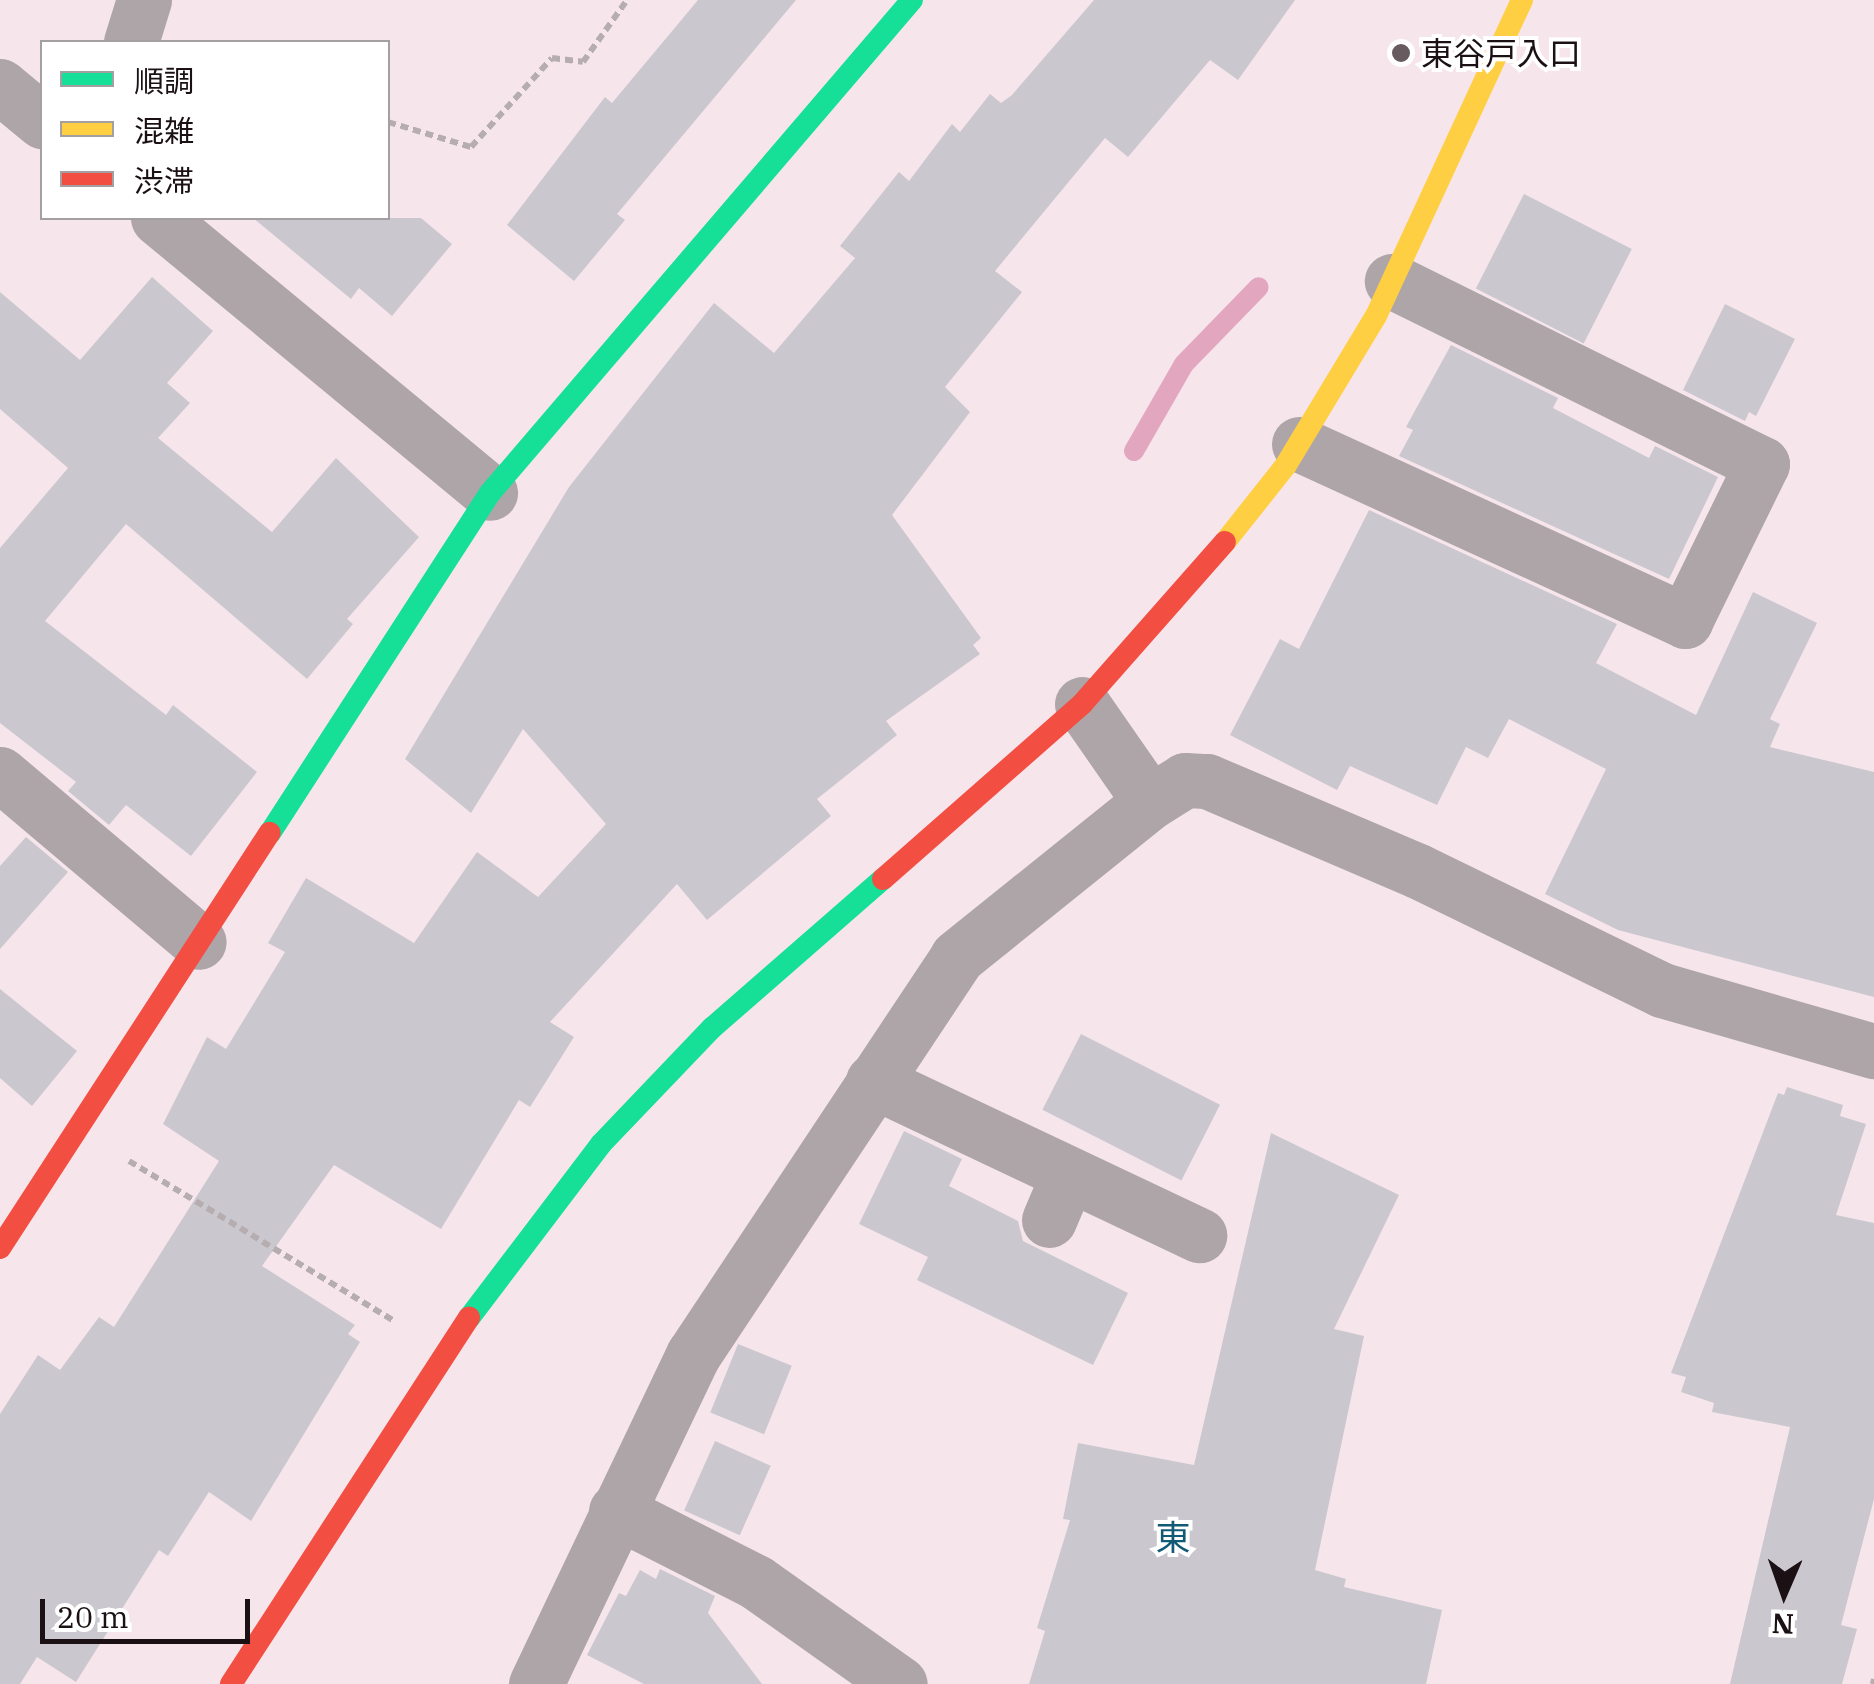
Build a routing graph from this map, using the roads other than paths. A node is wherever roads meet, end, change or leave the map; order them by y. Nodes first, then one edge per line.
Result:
1 (144, 0) edge
2 (912, 0) edge
3 (1522, 0) edge
4 (132, 40) edge
5 (0, 86) edge
6 (40, 119) edge
7 (160, 220) edge
8 (1392, 281) junction
9 (1299, 444) junction
10 (490, 493) junction
11 (1082, 704) junction
12 (0, 774) edge
13 (1150, 802) junction
14 (199, 942) junction
15 (1874, 1052) edge
16 (872, 1081) junction
17 (1199, 1235) dead end
18 (0, 1248) edge
19 (616, 1512) junction
20 (863, 1675) edge
21 (232, 1684) edge
22 (536, 1684) edge

1 - 4 street
2 - 10 street
3 - 8 street
5 - 6 street
7 - 10 street
8 - 9 street
8 - 9 street
9 - 11 street
10 - 14 street
11 - 13 street
11 - 21 street
12 - 14 street
13 - 15 street
13 - 16 street
14 - 18 street
16 - 17 street
16 - 19 street
19 - 20 street
19 - 22 street

